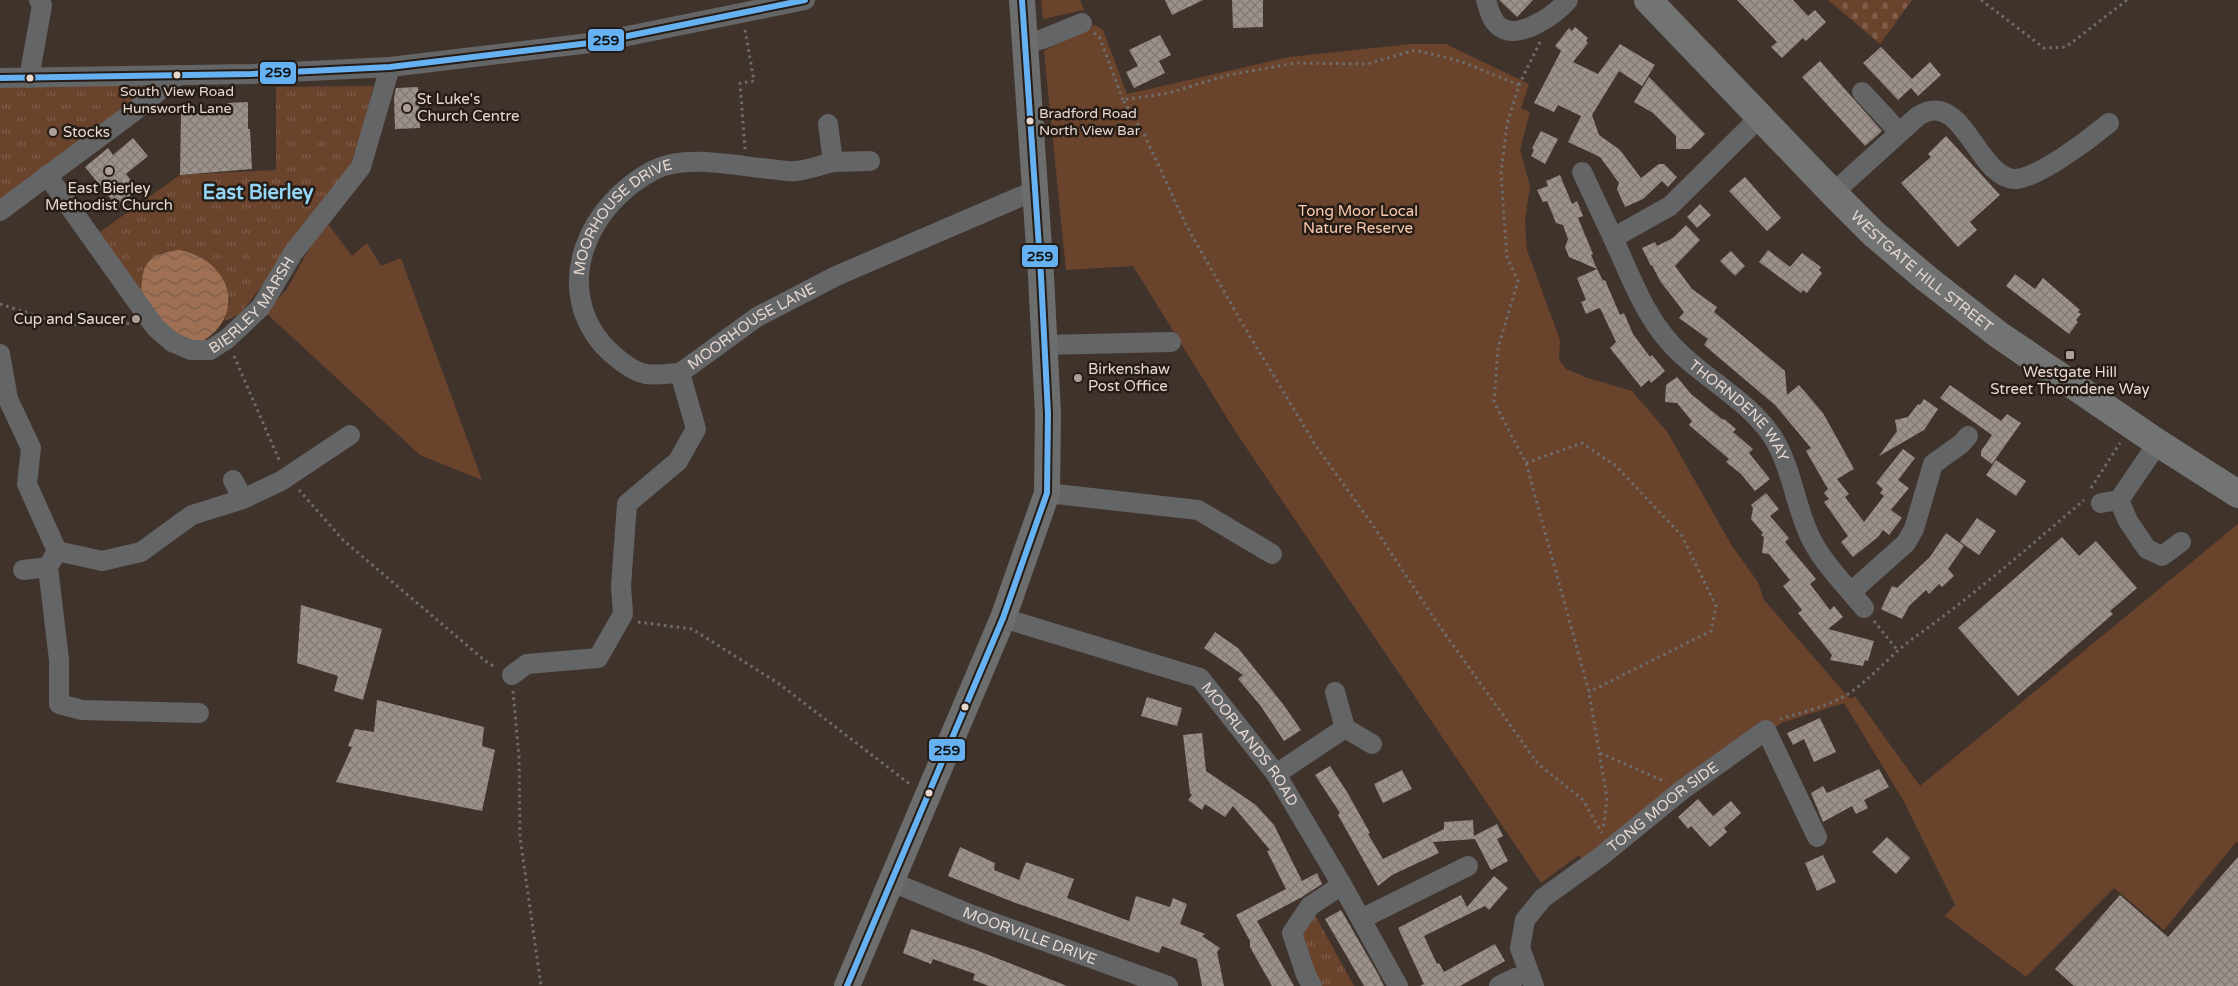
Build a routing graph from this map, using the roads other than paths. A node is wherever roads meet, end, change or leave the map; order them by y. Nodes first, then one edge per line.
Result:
1 (39, 0) edge
2 (805, 0) edge
3 (1022, 0) edge
4 (1486, 0) edge
5 (1568, 0) edge
6 (1648, 0) edge
7 (1082, 23) road end
8 (1025, 43) junction
9 (390, 67) junction
10 (178, 75) junction
11 (0, 78) edge
12 (29, 78) junction
13 (1862, 92) dead end
14 (1759, 118) junction
15 (2109, 123) dead end
16 (828, 124) dead end
17 (1899, 132) junction
18 (870, 161) dead end
19 (833, 162) junction
20 (1582, 172) dead end
21 (47, 175) junction
22 (1036, 190) junction
23 (1833, 193) junction
24 (0, 211) edge
25 (1613, 238) junction
26 (1172, 342) dead end
27 (1044, 345) junction
28 (0, 354) edge
29 (680, 373) junction
30 (350, 435) dead end
31 (1968, 436) dead end
32 (2158, 443) junction
33 (233, 480) dead end
34 (1047, 493) junction
35 (2238, 494) edge
36 (243, 499) junction
37 (2181, 542) dead end
38 (1272, 554) dead end
39 (53, 559) junction
40 (22, 570) dead end
41 (1851, 592) junction
42 (1864, 608) road end
43 (1003, 618) junction
44 (512, 675) road end
45 (1334, 692) dead end
46 (198, 713) dead end
47 (1345, 728) junction
48 (1372, 744) dead end
49 (1276, 774) junction
50 (1817, 837) dead end
51 (1468, 866) dead end
52 (892, 882) junction
53 (1342, 884) junction
54 (1361, 919) junction
55 (847, 986) edge
56 (1168, 986) edge
57 (1312, 986) edge
58 (1398, 986) edge
59 (1534, 986) edge

1 - 12 street
2 - 9 street
3 - 8 main road
4 - 5 street
6 - 14 highway, WESTGATE HILL STREET
7 - 8 street
8 - 22 main road
9 - 10 street
9 - 21 street, BIERLEY MARSH
10 - 12 street
10 - 21 street
11 - 12 street
13 - 17 street
14 - 23 highway, WESTGATE HILL STREET
14 - 25 street
15 - 17 street
16 - 19 street
17 - 23 street
18 - 19 street, MOORHOUSE DRIVE
19 - 29 street, MOORHOUSE DRIVE
20 - 25 street, THORNDENE WAY
21 - 24 street
22 - 27 main road
22 - 29 street, MOORHOUSE LANE
23 - 32 highway, WESTGATE HILL STREET
25 - 41 street, THORNDENE WAY
26 - 27 street
27 - 34 main road
28 - 39 street
29 - 44 street, MOORHOUSE LANE
30 - 36 street
31 - 41 street
32 - 35 highway, WESTGATE HILL STREET
32 - 37 street
33 - 36 street
34 - 38 street
34 - 43 main road
36 - 39 street
39 - 40 street
39 - 46 street
41 - 42 street, THORNDENE WAY
43 - 49 street, MOORLANDS ROAD
43 - 52 main road
45 - 47 street
47 - 48 street
47 - 49 street
49 - 53 street, MOORLANDS ROAD
50 - 59 street, TONG MOOR SIDE
51 - 54 street
52 - 55 main road
52 - 56 street, MOORVILLE DRIVE
53 - 54 street, MOORLANDS ROAD
53 - 57 street
54 - 58 street, MOORLANDS ROAD

